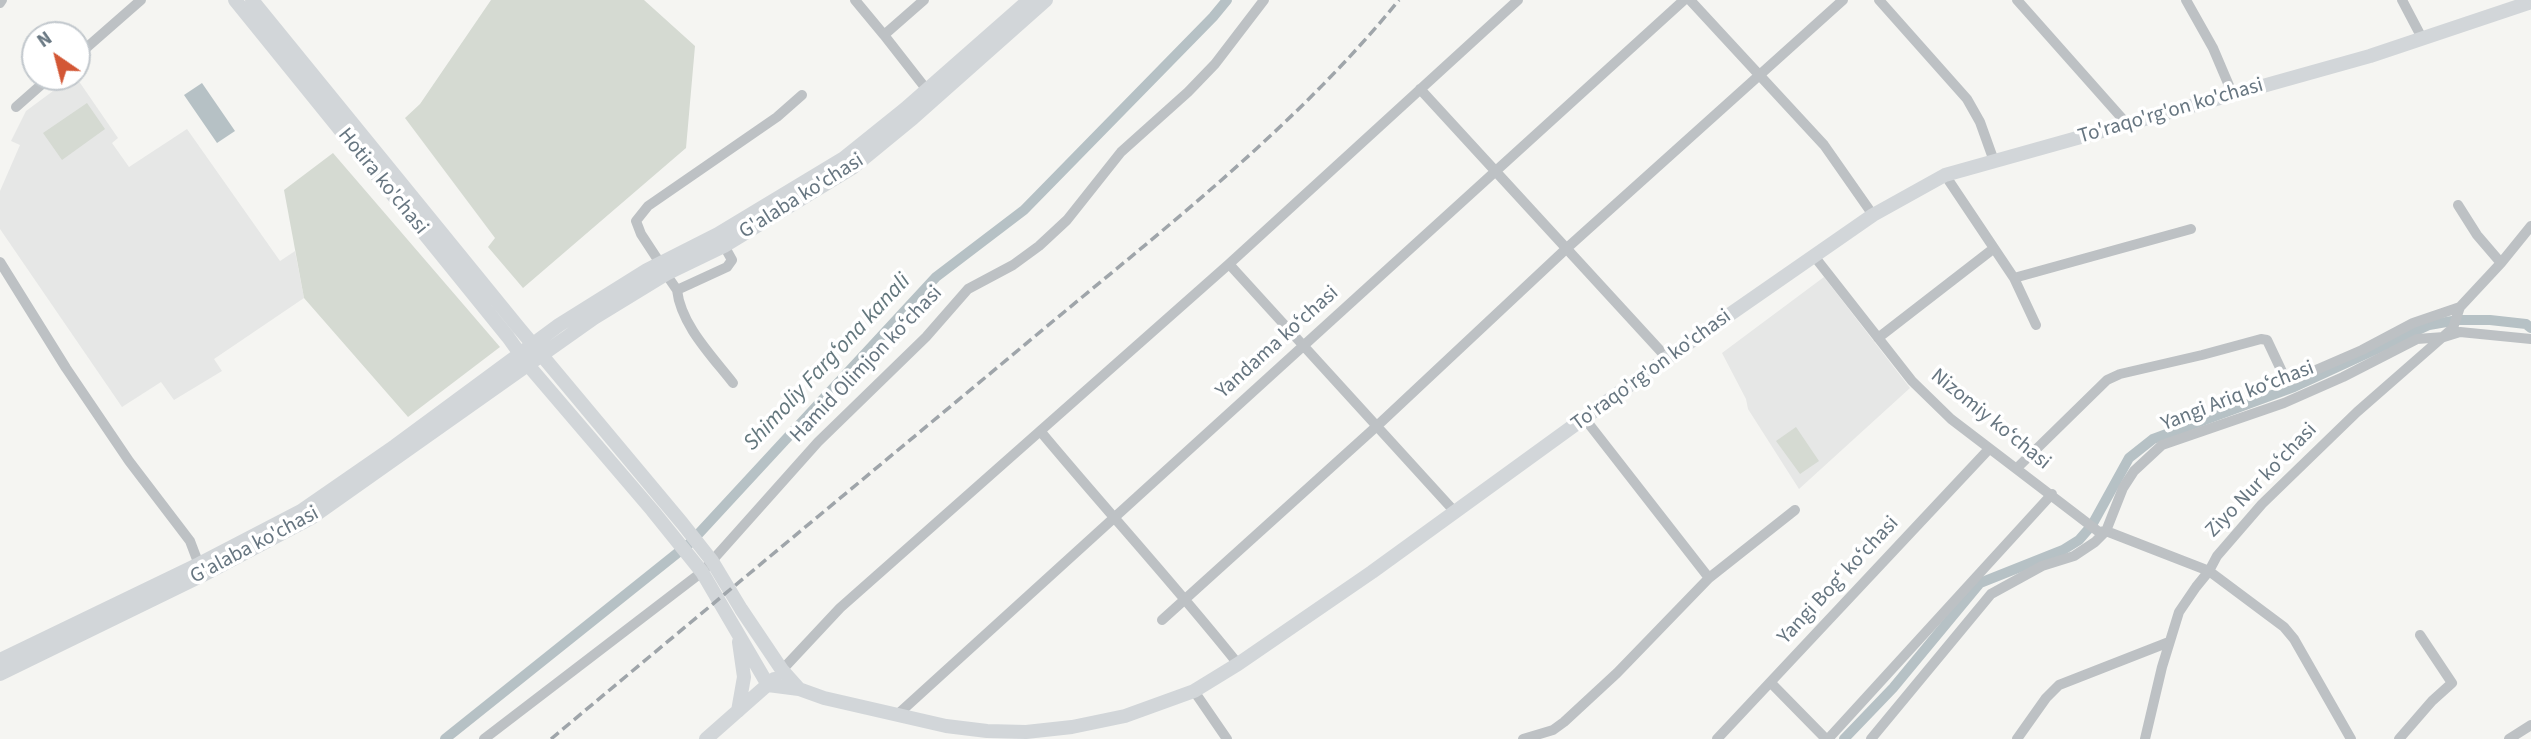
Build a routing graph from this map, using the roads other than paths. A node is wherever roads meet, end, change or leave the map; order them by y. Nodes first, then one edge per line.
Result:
1 (141, 0) edge
2 (235, 0) edge
3 (252, 0) edge
4 (855, 0) edge
5 (924, 0) edge
6 (1029, 0) edge
7 (1046, 0) edge
8 (1264, 0) edge
9 (1518, 0) edge
10 (1684, 0) edge
11 (1690, 0) edge
12 (1843, 0) edge
13 (1879, 0) edge
14 (2017, 0) edge
15 (2186, 0) edge
16 (2402, 0) edge
17 (2530, 2) edge
18 (884, 35) junction
19 (2422, 38) junction
20 (91, 44) edge
21 (1759, 77) junction
22 (1420, 89) junction
23 (927, 90) junction
24 (34, 91) edge
25 (802, 95) dead end
26 (2233, 95) junction
27 (16, 107) dead end
28 (2128, 125) junction
29 (1994, 161) junction
30 (1496, 170) junction
31 (1945, 175) junction
32 (2458, 205) dead end
33 (1873, 215) junction
34 (2531, 226) edge
35 (2190, 229) dead end
36 (721, 240) junction
37 (1567, 248) junction
38 (1993, 249) junction
39 (1814, 256) junction
40 (0, 262) edge
41 (2501, 263) junction
42 (1229, 264) junction
43 (663, 268) junction
44 (2014, 278) junction
45 (677, 290) junction
46 (2460, 307) junction
47 (2036, 325) dead end
48 (563, 331) junction
49 (2444, 337) junction
50 (1878, 338) junction
51 (2531, 338) edge
52 (532, 343) junction
53 (1305, 345) junction
54 (542, 355) junction
55 (524, 359) junction
56 (1667, 359) junction
57 (733, 383) dead end
58 (1585, 419) junction
59 (1378, 425) junction
60 (1041, 432) junction
61 (1989, 449) junction
62 (2017, 468) junction
63 (2052, 494) junction
64 (1795, 510) dead end
65 (1455, 512) junction
66 (1113, 518) junction
67 (676, 527) junction
68 (2103, 531) junction
69 (712, 561) junction
70 (201, 570) junction
71 (2210, 571) junction
72 (702, 572) junction
73 (1709, 578) junction
74 (1185, 597) junction
75 (1162, 620) dead end
76 (738, 633) junction
77 (2420, 635) dead end
78 (2169, 642) junction
79 (0, 660) edge
80 (1238, 664) junction
81 (782, 670) junction
82 (0, 674) edge
83 (1771, 683) junction
84 (768, 685) junction
85 (799, 689) junction
86 (1194, 691) junction
87 (738, 711) junction
88 (897, 715) junction
89 (2531, 725) edge
90 (713, 737) edge
91 (484, 739) edge
92 (1227, 739) edge
93 (1523, 739) edge
94 (1717, 739) edge
95 (1827, 739) edge
96 (1871, 739) edge
97 (2017, 739) edge
98 (2145, 739) edge
99 (2351, 739) edge
100 (2399, 739) edge
101 (2509, 739) edge

1 - 20 street
2 - 55 main road, Hotira ko'chasi
3 - 52 main road, Hotira ko'chasi
4 - 18 street
5 - 18 street
6 - 23 main road, G'alaba ko'chasi
7 - 36 main road, G'alaba ko'chasi
8 - 69 street, Hamid Olimjon koʻchasi
9 - 22 street
10 - 30 street, Yandama koʻchasi
11 - 21 street
12 - 21 street
13 - 29 street
14 - 28 street
15 - 26 street
16 - 19 street
17 - 19 main road, To'raqo'rg'on ko'chasi
18 - 23 street
19 - 26 main road, To'raqo'rg'on ko'chasi
21 - 33 street
21 - 37 street
22 - 30 street
22 - 42 street
23 - 36 main road, G'alaba ko'chasi
24 - 27 street
25 - 43 street
26 - 28 main road, To'raqo'rg'on ko'chasi
28 - 29 main road, To'raqo'rg'on ko'chasi
29 - 31 main road, To'raqo'rg'on ko'chasi
30 - 37 street
30 - 53 street, Yandama koʻchasi
31 - 33 main road, To'raqo'rg'on ko'chasi
31 - 38 street
32 - 41 street
33 - 39 main road, To'raqo'rg'on ko'chasi
34 - 41 street
35 - 44 street
36 - 43 main road, G'alaba ko'chasi
36 - 45 street
37 - 56 street
37 - 59 street
38 - 44 street
38 - 50 street
39 - 50 street, Nizomiy koʻchasi
39 - 56 main road, To'raqo'rg'on ko'chasi
40 - 70 street
41 - 46 street
42 - 53 street
42 - 60 street
43 - 45 street
43 - 48 main road, G'alaba ko'chasi
44 - 47 street
45 - 57 street
46 - 49 street, Ziyo Nur koʻchasi
46 - 62 street
48 - 52 main road
48 - 54 main road
49 - 51 street, Yangi Ariq koʻchasi
49 - 68 street, Yangi Ariq koʻchasi
49 - 71 street, Ziyo Nur koʻchasi
50 - 61 street, Nizomiy koʻchasi
52 - 54 main road, Hotira ko'chasi
52 - 55 main road
53 - 59 street
53 - 66 street, Yandama koʻchasi
54 - 55 main road
54 - 67 main road, Hotira ko'chasi
55 - 67 main road, Hotira ko'chasi
55 - 70 main road, G'alaba ko'chasi
56 - 58 main road, To'raqo'rg'on ko'chasi
58 - 65 main road, To'raqo'rg'on ko'chasi
58 - 73 street
59 - 65 street
59 - 74 street
60 - 66 street
60 - 81 street
61 - 62 street, Nizomiy koʻchasi
61 - 83 street, Yangi Bogʻ koʻchasi
62 - 63 street, Nizomiy koʻchasi
63 - 68 street, Nizomiy koʻchasi
63 - 95 street
64 - 73 street
65 - 80 main road, To'raqo'rg'on ko'chasi
66 - 74 street
66 - 88 street, Yandama koʻchasi
67 - 69 main road, To'raqo'rg'on ko'chasi
67 - 72 main road
68 - 71 street, Nizomiy koʻchasi
68 - 96 street, Yangi Ariq koʻchasi
69 - 72 street, Hamid Olimjon koʻchasi
69 - 81 main road, To'raqo'rg'on ko'chasi
70 - 79 main road, G'alaba ko'chasi
70 - 82 main road, G'alaba ko'chasi
71 - 78 street, Ziyo Nur koʻchasi
71 - 99 street, Nizomiy koʻchasi
72 - 76 main road
72 - 91 street, Hamid Olimjon koʻchasi
73 - 93 street
74 - 75 street
74 - 80 street
76 - 84 main road
76 - 87 main road
77 - 100 street
78 - 97 street
78 - 98 street, Ziyo Nur koʻchasi
80 - 86 main road, To'raqo'rg'on ko'chasi
81 - 84 main road
81 - 85 main road, To'raqo'rg'on ko'chasi
83 - 94 street, Yangi Bogʻ koʻchasi
83 - 95 street
84 - 85 main road, To'raqo'rg'on ko'chasi
84 - 87 main road
85 - 88 main road, To'raqo'rg'on ko'chasi
86 - 88 main road, To'raqo'rg'on ko'chasi
86 - 92 street
87 - 90 main road
89 - 101 street

